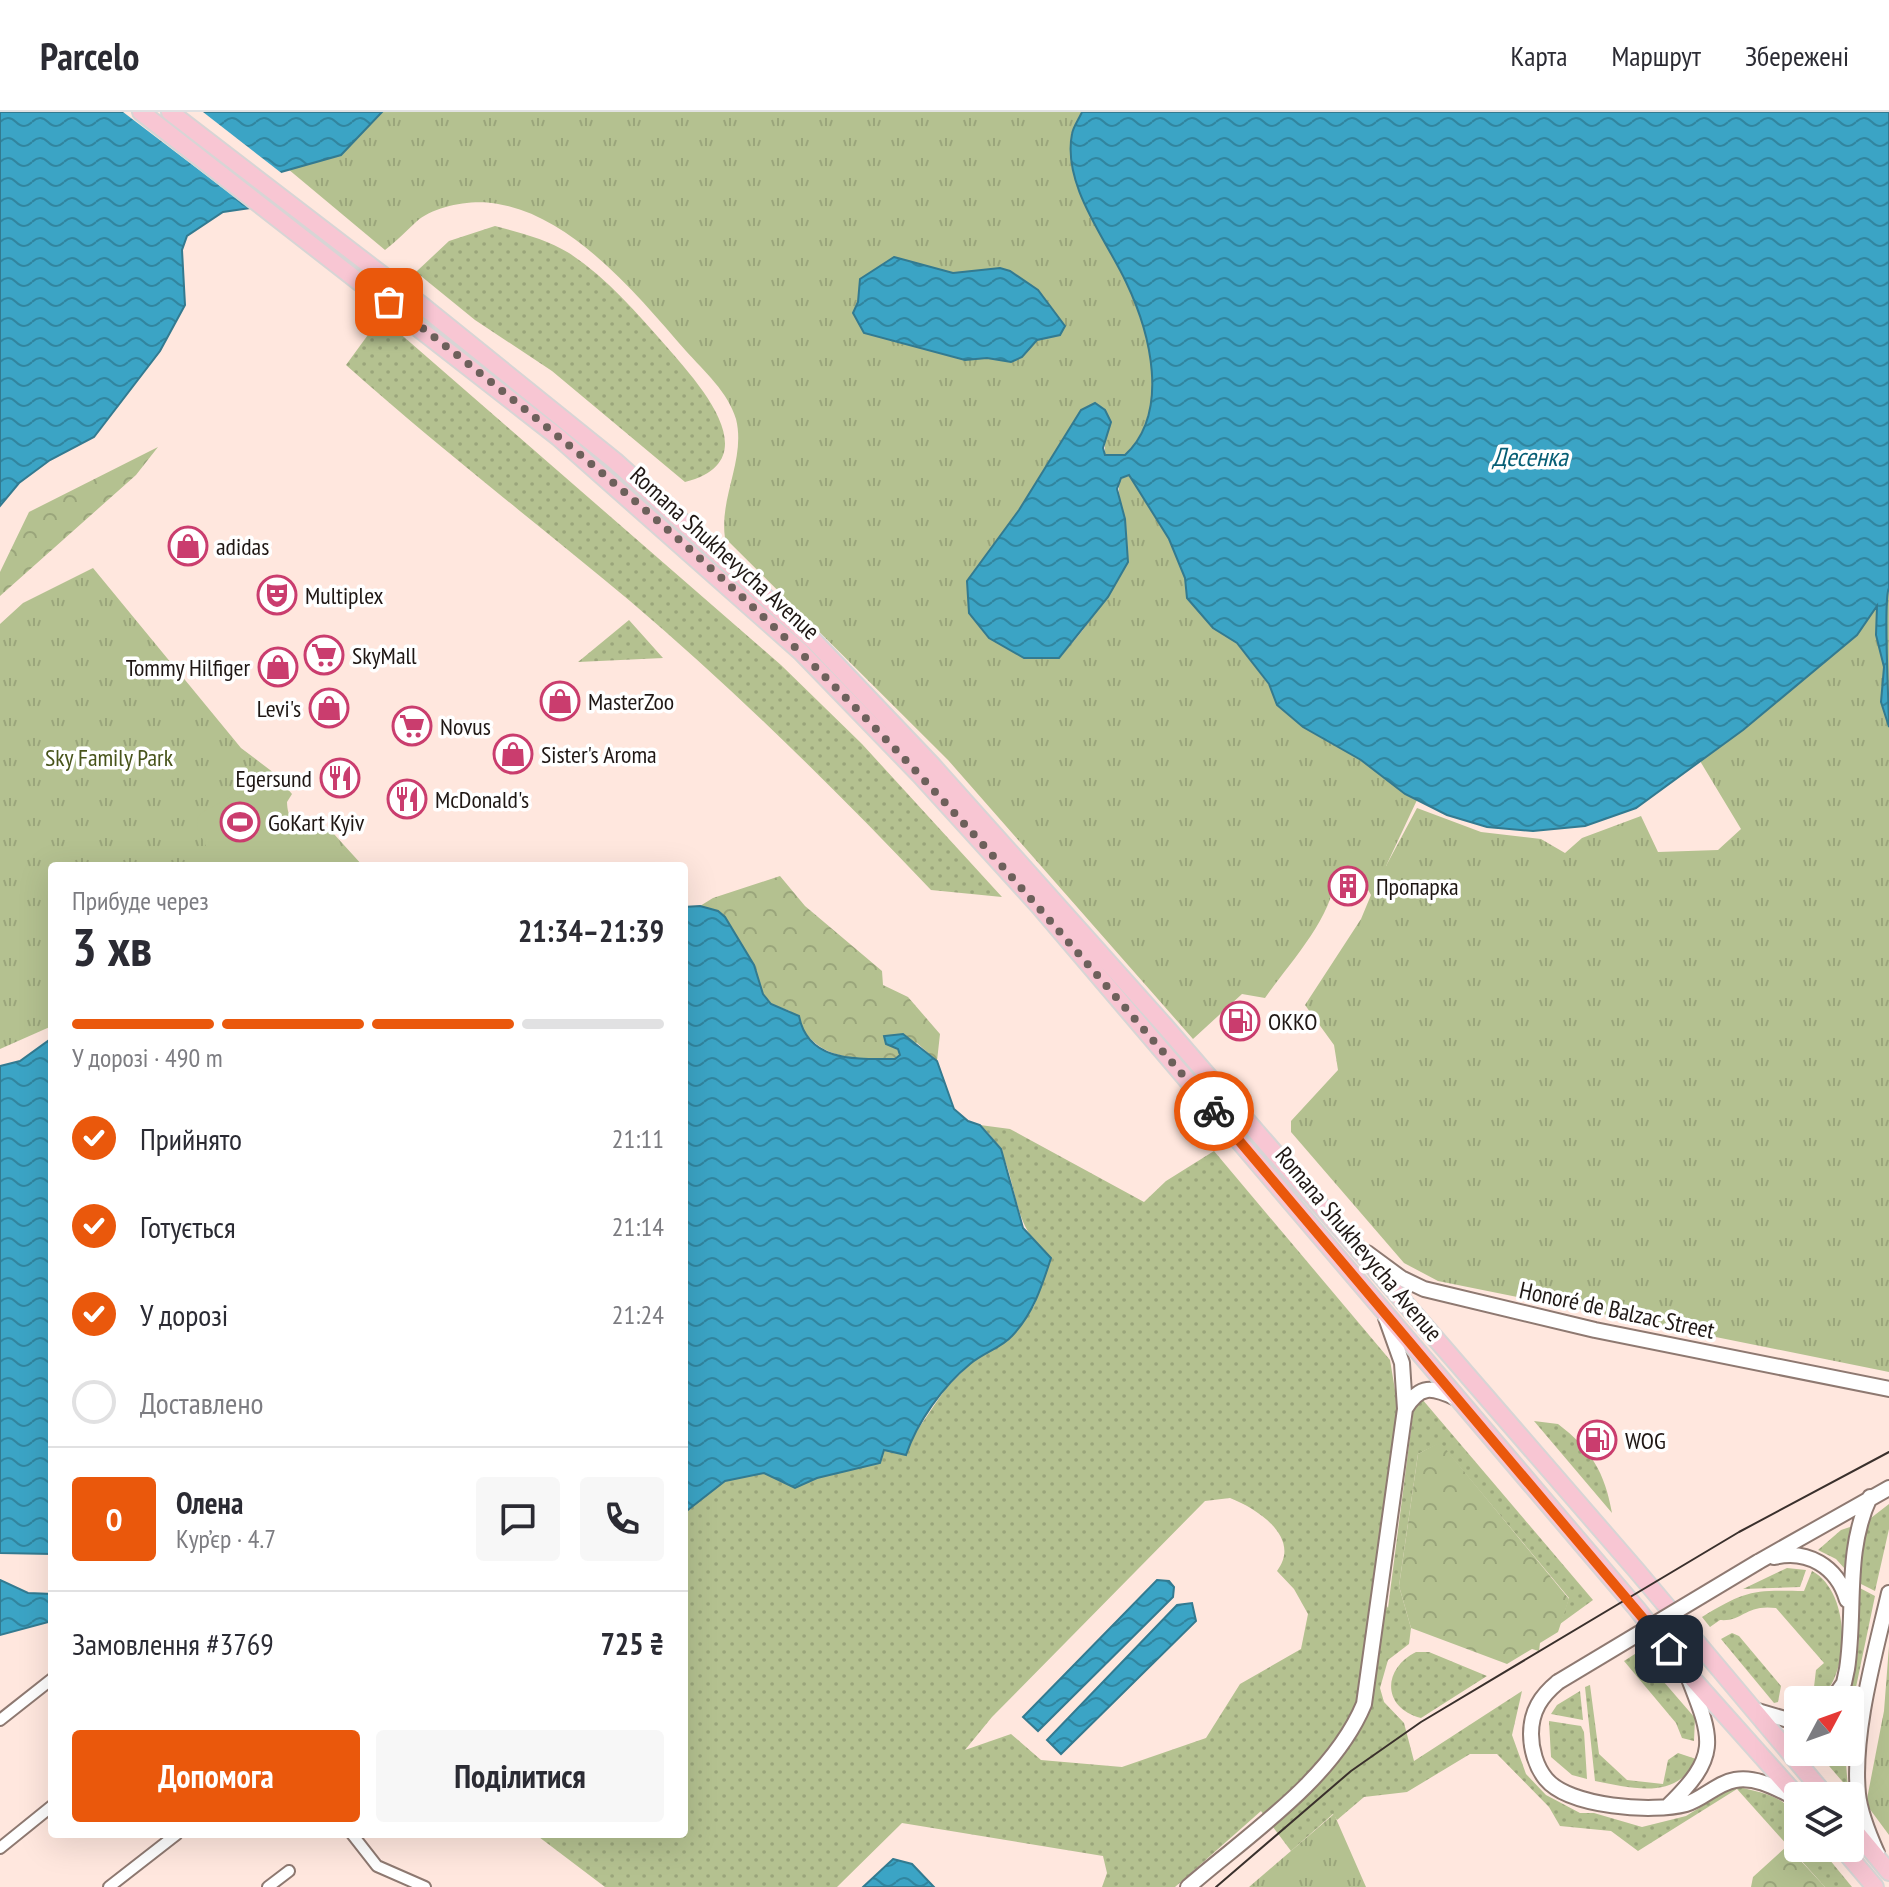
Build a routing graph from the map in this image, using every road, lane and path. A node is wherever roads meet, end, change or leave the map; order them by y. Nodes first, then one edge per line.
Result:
1 (141, 112) edge
2 (170, 112) edge
3 (419, 314) junction
4 (1350, 1240) junction
5 (1383, 1311) junction
6 (1889, 1389) edge
7 (1459, 1399) junction
8 (1405, 1409) junction
9 (1889, 1488) edge
10 (1870, 1497) junction
11 (1758, 1562) junction
12 (1889, 1593) edge
13 (1850, 1611) junction
14 (1684, 1669) junction
15 (48, 1682) edge
16 (1842, 1686) edge
17 (1754, 1710) junction
18 (1784, 1719) edge
19 (0, 1720) edge
20 (1784, 1782) edge
21 (1814, 1782) edge
22 (1784, 1792) edge
23 (1666, 1807) junction
24 (48, 1809) edge
25 (172, 1838) edge
26 (355, 1838) edge
27 (1864, 1842) edge
28 (0, 1848) edge
29 (1854, 1862) edge
30 (1886, 1868) edge
31 (289, 1871) dead end
32 (109, 1887) edge
33 (268, 1887) edge
34 (425, 1887) edge
35 (1188, 1887) edge
36 (1875, 1887) edge

1 - 3 main road, Romana Shukhevycha Avenue
2 - 3 main road, Romana Shukhevycha Avenue
3 - 4 main road, Romana Shukhevycha Avenue
3 - 5 main road, Romana Shukhevycha Avenue
4 - 6 street, Honoré de Balzac Street
4 - 17 main road, Romana Shukhevycha Avenue
5 - 7 main road, Romana Shukhevycha Avenue
5 - 8 street
7 - 8 street
7 - 14 main road, Romana Shukhevycha Avenue
8 - 35 street
9 - 10 street
10 - 11 street
10 - 13 street
11 - 13 street
11 - 23 street, bridge
12 - 30 street
13 - 16 street
14 - 20 main road, Romana Shukhevycha Avenue
14 - 23 street
15 - 19 street
17 - 18 street
17 - 21 main road, Romana Shukhevycha Avenue
22 - 23 street
24 - 28 street
25 - 32 street
26 - 34 street
27 - 30 main road
29 - 36 main road
31 - 33 street

